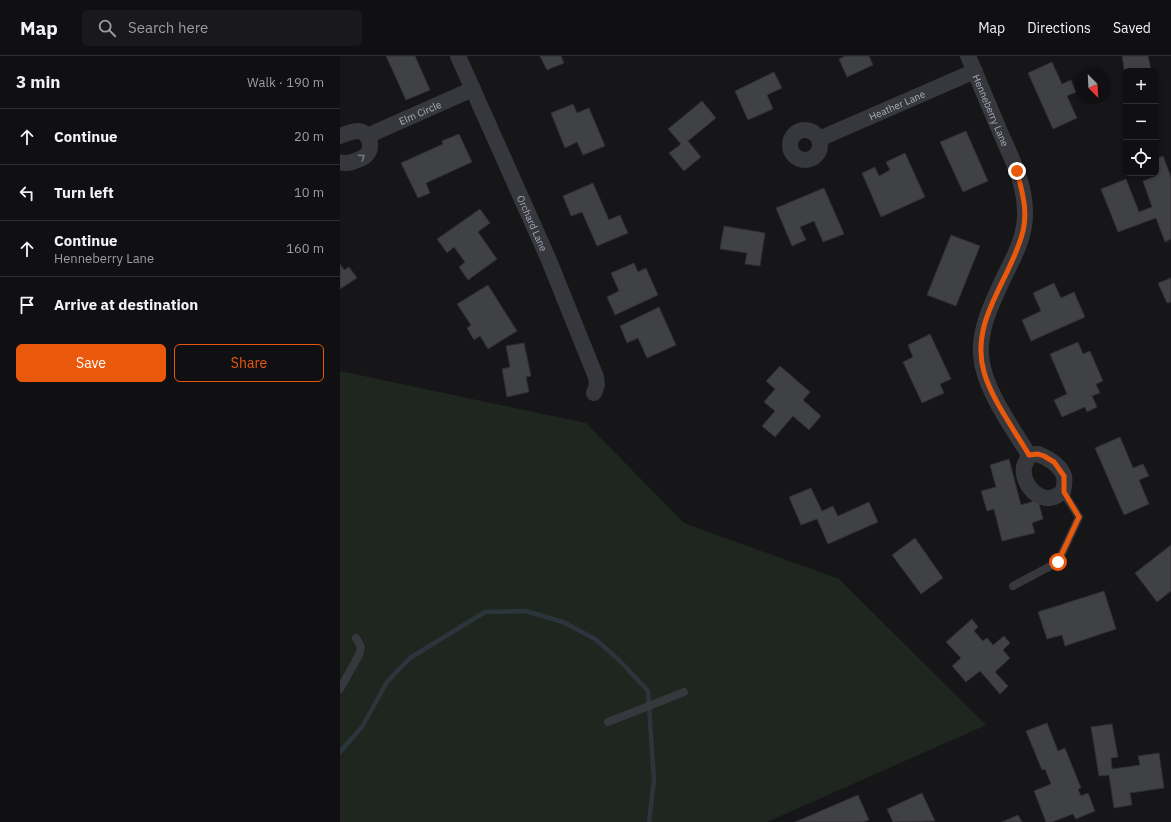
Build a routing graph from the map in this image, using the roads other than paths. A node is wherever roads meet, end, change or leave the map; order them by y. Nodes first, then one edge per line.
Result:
1 (458, 56) edge
2 (968, 56) edge
3 (975, 71) junction
4 (473, 89) junction
5 (340, 136) edge
6 (368, 136) junction
7 (819, 139) dead end
8 (340, 162) edge
9 (594, 393) dead end
10 (1029, 455) junction
11 (1064, 492) junction
12 (1013, 586) dead end
13 (356, 638) dead end
14 (340, 689) edge
15 (684, 692) dead end
16 (608, 722) dead end

1 - 4 street, Orchard Lane
2 - 3 street, Henneberry Lane
3 - 7 street, Heather Lane
3 - 10 street, Henneberry Lane
4 - 6 street, Elm Circle
4 - 9 street, Orchard Lane
5 - 6 street
8 -> 6 street
10 - 11 street
10 - 11 street
11 - 12 lane
13 - 14 lane
15 - 16 lane

